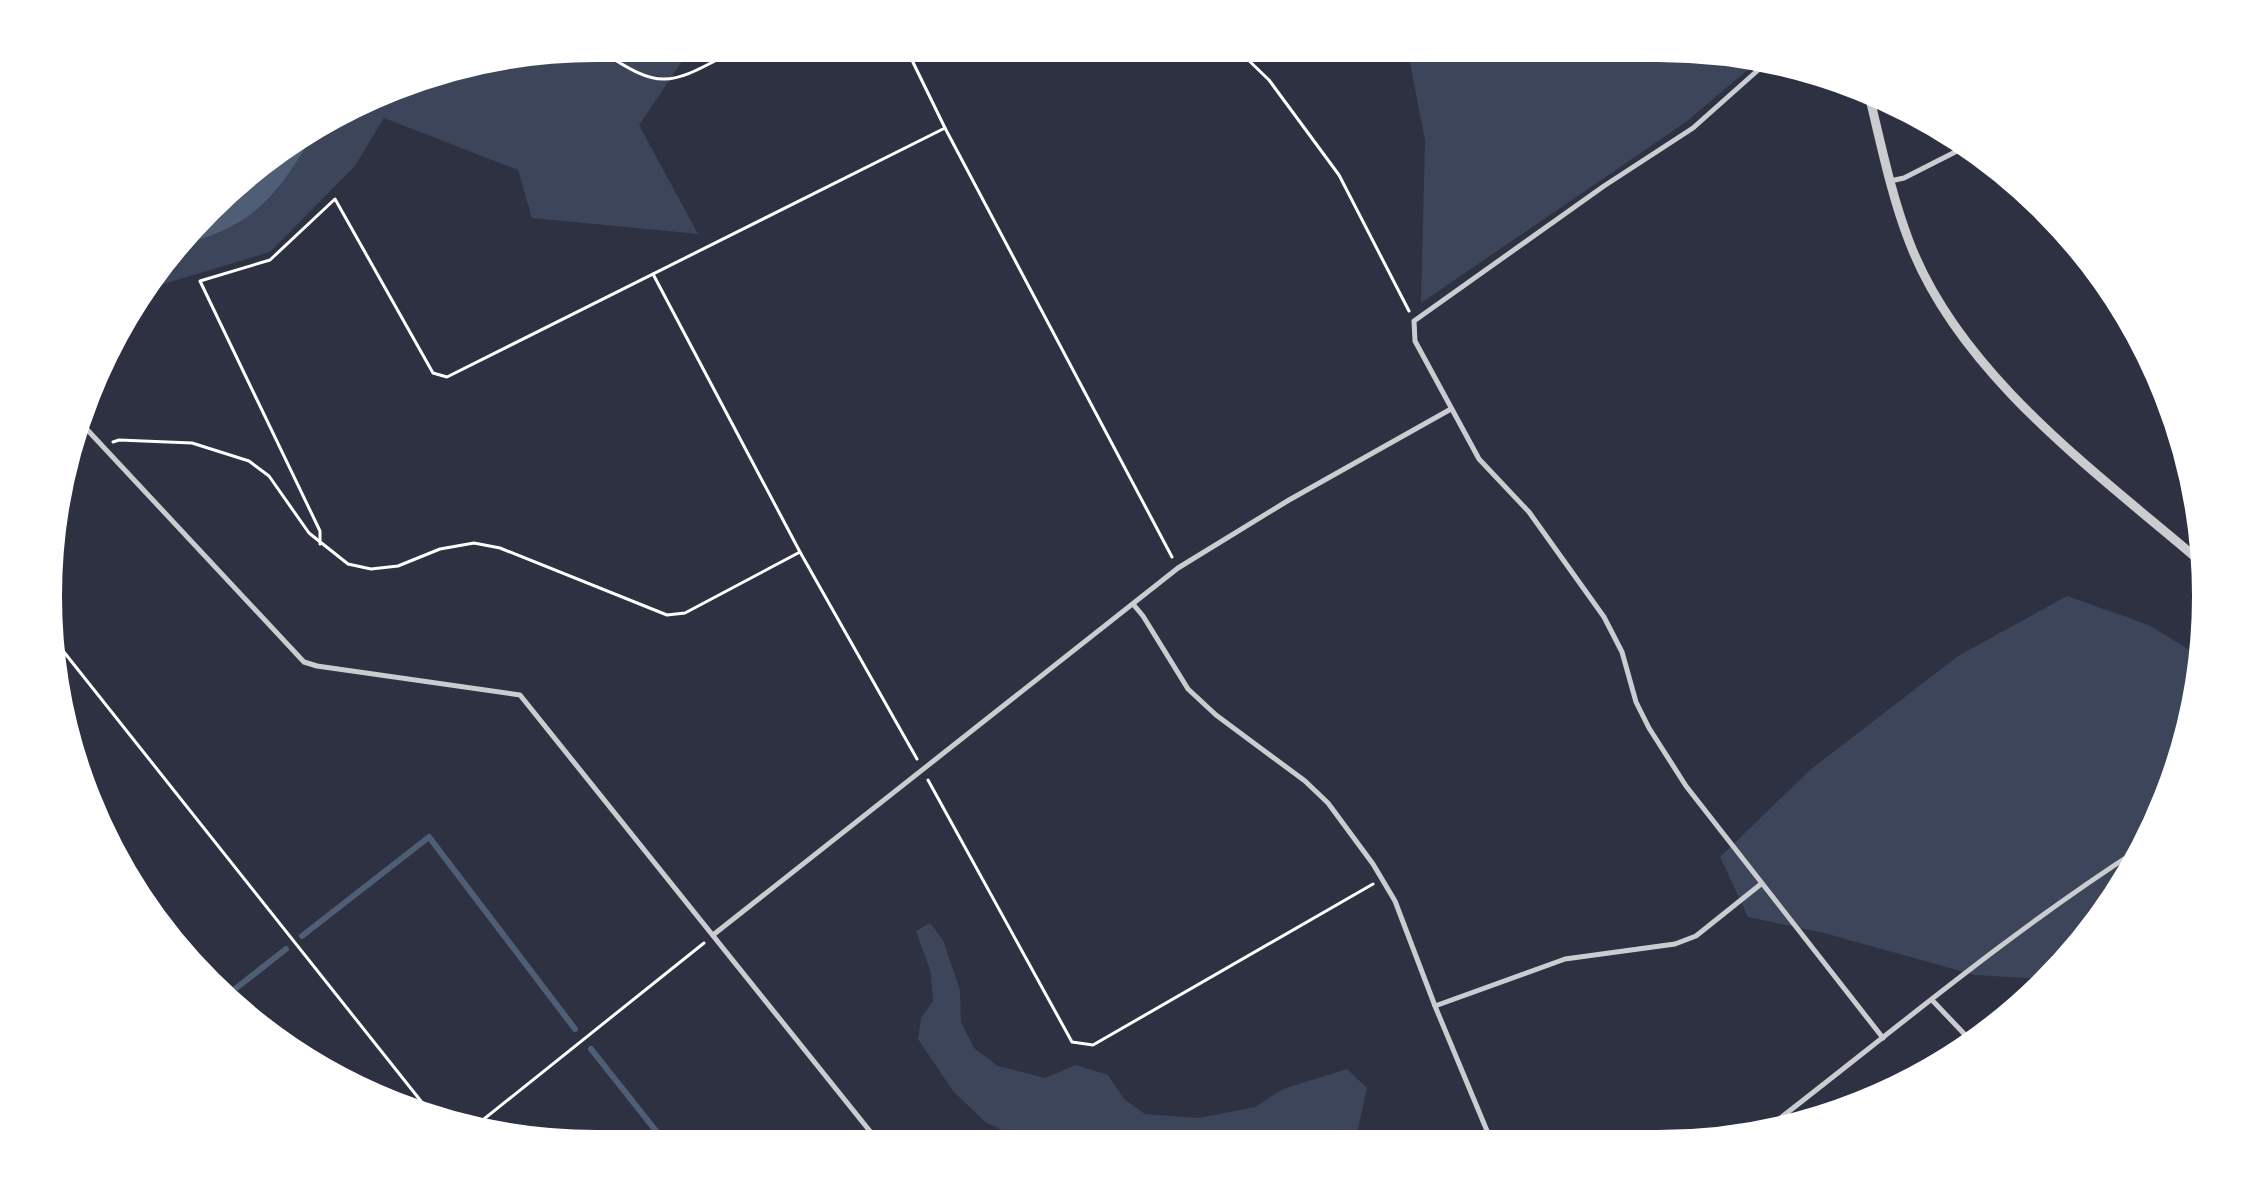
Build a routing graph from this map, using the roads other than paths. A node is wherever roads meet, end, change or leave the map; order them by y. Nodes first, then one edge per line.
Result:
1 (1760, 68) edge
2 (1872, 103) edge
3 (1958, 151) edge
4 (1890, 182) junction
5 (1450, 409) junction
6 (86, 428) edge
7 (2194, 557) edge
8 (1134, 604) junction
9 (2127, 857) edge
10 (1760, 884) junction
11 (714, 935) junction
12 (1932, 1000) junction
13 (1435, 1006) junction
14 (1965, 1036) edge
15 (1883, 1038) junction
16 (1779, 1119) edge
17 (871, 1133) edge
18 (1488, 1133) edge

1 - 5 street
2 - 4 street
3 - 4 street
4 - 7 street
5 - 8 street
5 - 10 street
6 - 11 street
8 - 11 street
8 - 13 street
9 - 12 street
10 - 13 street
10 - 15 street
11 - 17 street
12 - 14 street
12 - 15 street
13 - 18 street
15 - 16 street

